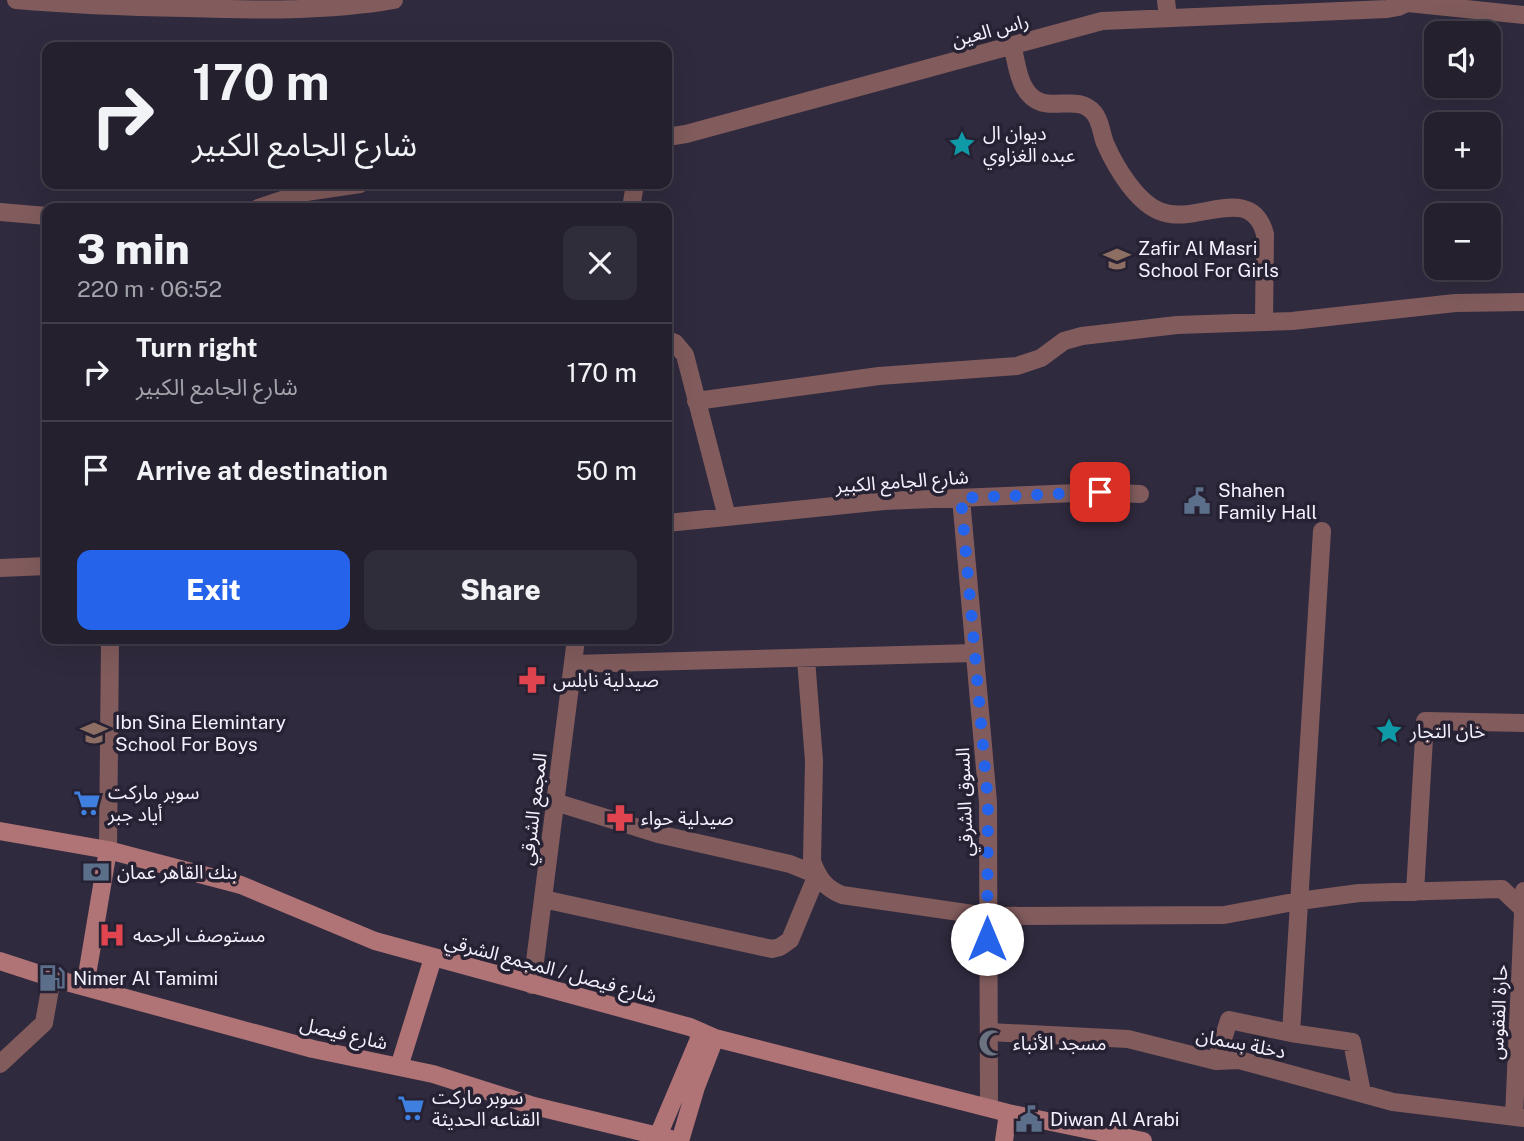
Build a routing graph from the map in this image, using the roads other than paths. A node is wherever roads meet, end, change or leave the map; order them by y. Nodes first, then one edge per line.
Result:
1 (16, 0) edge
2 (394, 0) edge
3 (1410, 2) edge
4 (1167, 9) edge
5 (1524, 15) edge
6 (1012, 45) junction
7 (672, 136) edge
8 (326, 189) edge
9 (273, 203) edge
10 (0, 212) edge
11 (42, 216) edge
12 (1524, 302) edge
13 (1264, 322) junction
14 (672, 342) edge
15 (696, 401) junction
16 (1140, 494) dead end
17 (961, 498) junction
18 (727, 517) junction
19 (672, 522) edge
20 (1322, 531) dead end
21 (42, 566) edge
22 (0, 568) edge
23 (110, 644) edge
24 (575, 644) edge
25 (974, 653) junction
26 (806, 659) junction
27 (573, 664) junction
28 (1524, 723) edge
29 (555, 802) junction
30 (0, 831) edge
31 (108, 850) junction
32 (817, 875) junction
33 (1524, 891) edge
34 (1415, 892) junction
35 (543, 899) junction
36 (1299, 901) junction
37 (1523, 909) edge
38 (987, 916) junction
39 (433, 958) junction
40 (0, 961) edge
41 (52, 978) junction
42 (533, 985) junction
43 (85, 987) junction
44 (989, 1032) junction
45 (1291, 1033) junction
46 (709, 1035) junction
47 (1216, 1061) junction
48 (0, 1064) edge
49 (399, 1067) junction
50 (1362, 1093) junction
51 (989, 1106) junction
52 (1008, 1113) junction
53 (1519, 1117) edge
54 (669, 1139) edge
55 (1004, 1141) edge
56 (1143, 1141) edge

1 - 2 street
3 - 4 street, راس العين
3 - 5 street, راس العين
4 - 6 street, راس العين
6 - 7 street, راس العين
6 - 13 street
8 - 9 street
10 - 11 street
12 - 13 street
13 - 15 street
14 - 15 street
15 - 18 street
16 - 17 street, شارع الجامع الكبير
17 - 18 street, شارع الجامع الكبير
17 - 25 street, السوق الشرقي
18 - 19 street, شارع الجامع الكبير
20 - 36 street
21 - 22 street
23 - 31 street
24 - 27 street, المجمع الشرقي
25 - 26 street
25 - 38 street, السوق الشرقي
26 - 27 street
26 - 32 street
27 - 29 street, المجمع الشرقي
28 - 34 street
29 - 32 street
29 - 35 street, المجمع الشرقي
30 - 31 main road, شارع فيصل / المجمع الشرقي
31 - 39 main road, شارع فيصل / المجمع الشرقي
31 - 43 main road
32 - 35 street
32 - 38 street
33 - 37 street, حارة الفقوس
34 - 36 street
34 - 37 street
35 - 42 street, المجمع الشرقي
36 - 38 street
36 - 45 street
37 - 53 street, حارة الفقوس
38 - 44 street, السوق الشرقي
39 - 42 main road, شارع فيصل / المجمع الشرقي
39 - 49 main road
40 - 41 main road, شارع فيصل
41 - 43 main road, شارع فيصل
41 - 48 street
42 - 46 main road, شارع فيصل / المجمع الشرقي
43 - 49 main road, شارع فيصل
44 - 47 street, دخلة بسمان
44 - 51 street, السوق الشرقي
45 - 47 street
45 - 50 street
46 - 51 main road, شارع فيصل / المجمع الشرقي
46 - 54 main road
47 - 50 street, دخلة بسمان
49 - 54 main road, شارع فيصل
50 - 53 street, دخلة بسمان
51 - 52 main road, شارع فيصل / المجمع الشرقي
52 - 55 main road
52 - 56 main road, شارع فيصل / المجمع الشرقي

